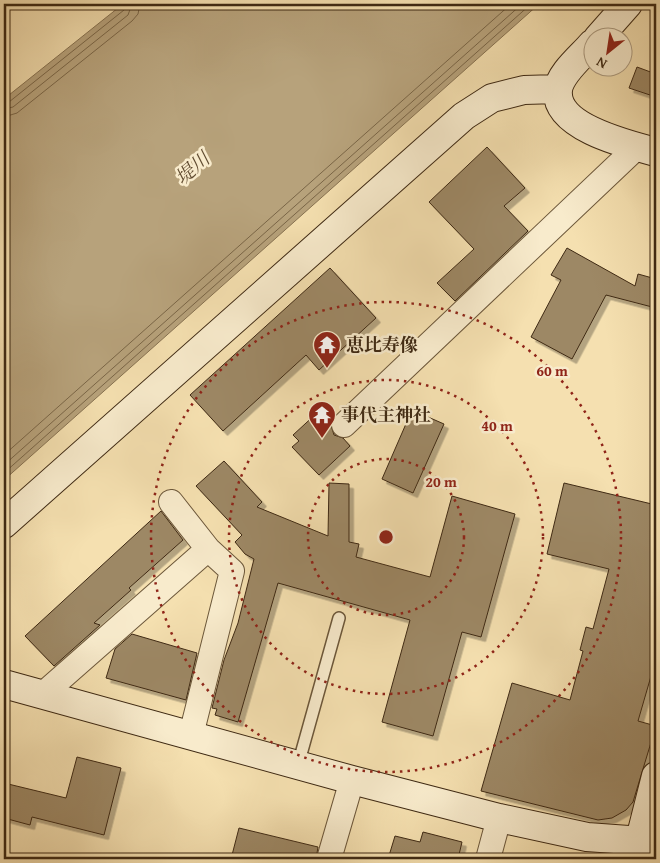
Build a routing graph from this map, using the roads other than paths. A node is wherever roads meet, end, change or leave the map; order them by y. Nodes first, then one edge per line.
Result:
1 (628, 4) edge
2 (607, 28) edge
3 (582, 56) edge
4 (558, 89) junction
5 (646, 149) edge
6 (344, 425) dead end
7 (171, 502) dead end
8 (4, 524) edge
9 (208, 549) junction
10 (339, 618) dead end
11 (4, 684) edge
12 (42, 695) junction
13 (191, 735) junction
14 (298, 765) junction
15 (656, 776) edge
16 (352, 780) junction
17 (499, 818) junction
18 (644, 847) edge
19 (329, 859) edge
20 (488, 859) edge

1 - 2 street
3 - 4 street
4 - 5 street
4 - 8 street
5 - 6 street
7 - 9 street
9 - 12 street
9 - 13 street
10 - 14 lane
11 - 12 street
12 - 13 street
13 - 14 street
14 - 16 street
15 - 18 street
16 - 17 street
16 - 19 street
17 - 18 street
17 - 20 street

